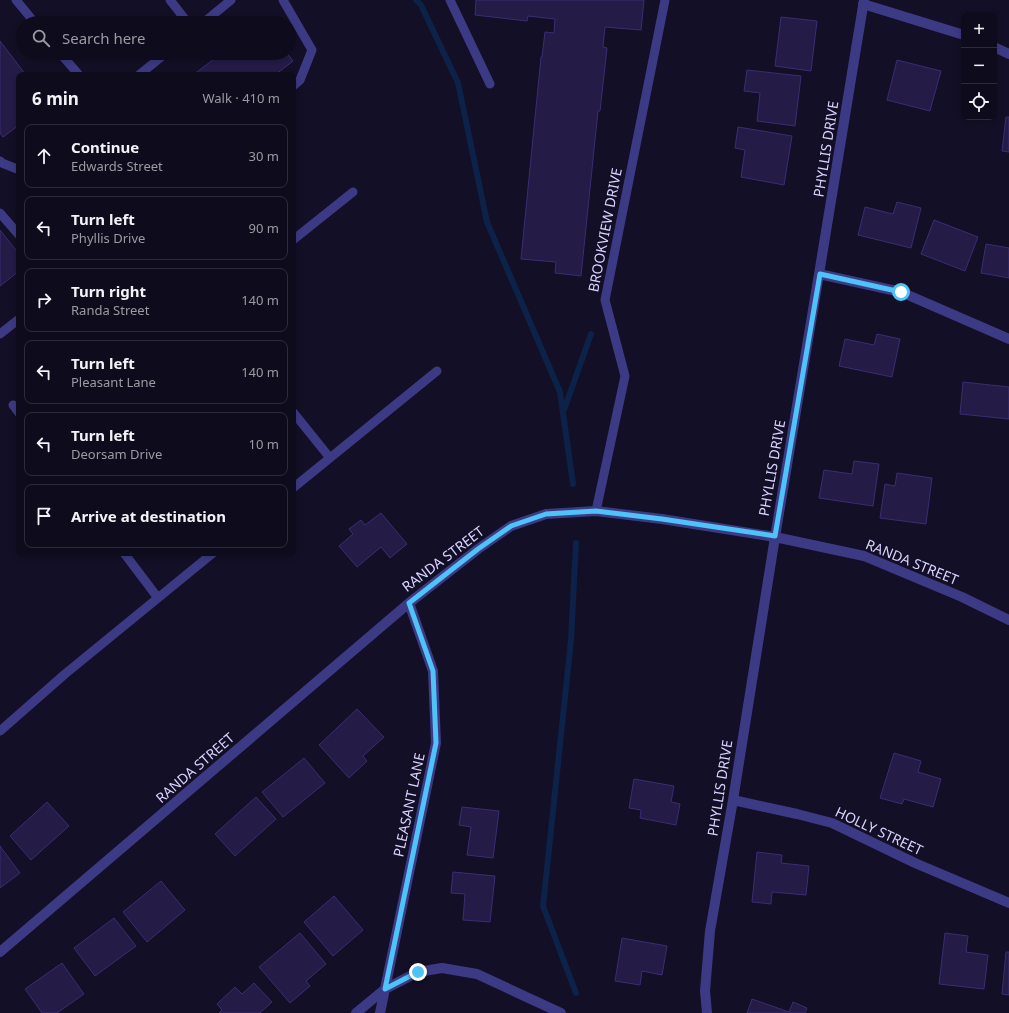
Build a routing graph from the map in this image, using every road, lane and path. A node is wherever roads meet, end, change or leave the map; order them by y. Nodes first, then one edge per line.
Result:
1 (16, 0) edge
2 (170, 0) edge
3 (231, 0) edge
4 (283, 0) edge
5 (450, 0) edge
6 (666, 0) edge
7 (864, 2) edge
8 (29, 16) edge
9 (183, 16) edge
10 (212, 16) edge
11 (292, 16) edge
12 (296, 22) edge
13 (961, 34) edge
14 (996, 48) edge
15 (1009, 54) edge
16 (66, 60) edge
17 (157, 60) edge
18 (76, 72) edge
19 (143, 72) edge
20 (296, 83) edge
21 (490, 84) dead end
22 (0, 161) edge
23 (16, 169) edge
24 (353, 192) dead end
25 (0, 213) edge
26 (16, 232) edge
27 (296, 238) edge
28 (820, 274) junction
29 (16, 321) edge
30 (0, 334) edge
31 (1009, 339) edge
32 (437, 370) dead end
33 (13, 404) dead end
34 (16, 408) edge
35 (296, 416) edge
36 (330, 458) junction
37 (296, 486) edge
38 (596, 511) junction
39 (775, 536) junction
40 (126, 556) edge
41 (209, 556) edge
42 (158, 598) junction
43 (409, 603) junction
44 (1009, 620) edge
45 (0, 731) edge
46 (733, 800) junction
47 (1009, 903) edge
48 (0, 952) edge
49 (385, 989) junction
50 (356, 1013) edge
51 (380, 1013) edge
52 (561, 1013) edge
53 (706, 1013) edge

1 - 8 lane
2 - 9 lane
3 - 10 lane
4 - 11 lane
5 - 21 lane
6 - 38 lane, BROOKVIEW DRIVE
7 - 13 street
7 - 28 street, PHYLLIS DRIVE
12 - 20 lane
14 - 15 street
16 - 18 lane
17 - 19 lane
22 - 23 lane
24 - 27 lane
25 - 26 lane
28 - 31 street
28 - 39 street, PHYLLIS DRIVE
29 - 30 lane
32 - 36 lane
33 - 34 lane
35 - 36 lane
36 - 37 lane
38 - 39 street, RANDA STREET
38 - 43 street, RANDA STREET
39 - 44 street, RANDA STREET
39 - 46 street, PHYLLIS DRIVE
40 - 42 lane
41 - 42 lane
42 - 45 lane
43 - 48 street, RANDA STREET
43 - 49 street, PLEASANT LANE
46 - 47 street, HOLLY STREET
46 - 53 street, PHYLLIS DRIVE
49 - 50 street
49 - 51 street, PLEASANT LANE
49 - 52 street

